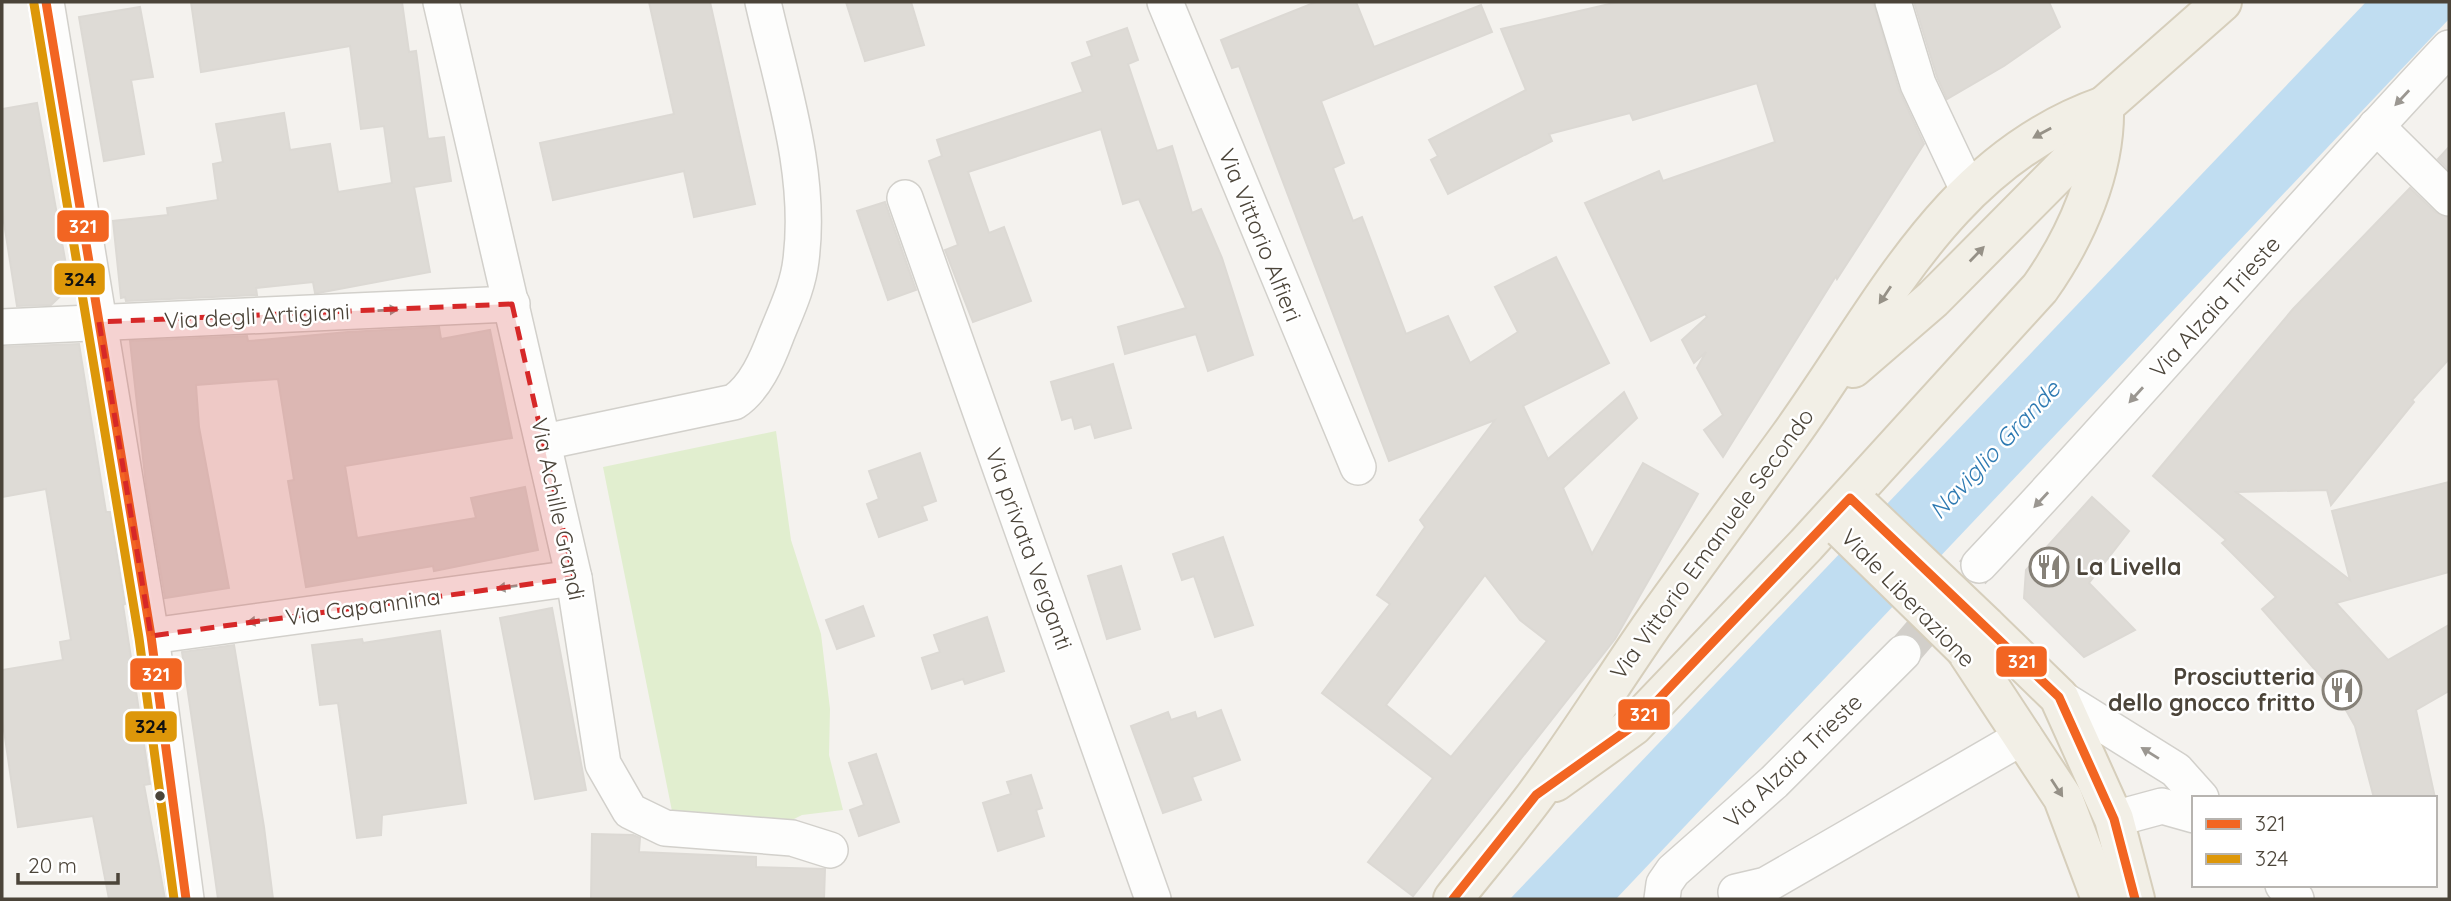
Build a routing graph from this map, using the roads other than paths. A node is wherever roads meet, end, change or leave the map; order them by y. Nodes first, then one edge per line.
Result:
1 (46, 2) edge
2 (441, 2) edge
3 (763, 2) edge
4 (1165, 2) edge
5 (1893, 2) edge
6 (2222, 2) edge
7 (2449, 48) edge
8 (2104, 106) junction
9 (2376, 126) junction
10 (1969, 192) junction
11 (905, 198) dead end
12 (2449, 198) edge
13 (512, 304) junction
14 (99, 323) junction
15 (2, 327) edge
16 (1817, 398) junction
17 (544, 442) junction
18 (1358, 467) dead end
19 (1846, 513) junction
20 (1979, 565) tunnel mouth
21 (574, 578) junction
22 (151, 636) junction
23 (1975, 638) junction
24 (1903, 653) tunnel mouth
25 (2059, 697) junction
26 (2024, 736) junction
27 (1536, 794) junction
28 (2199, 796) edge
29 (2192, 814) edge
30 (2114, 819) junction
31 (830, 850) dead end
32 (1680, 866) junction
33 (1736, 896) edge
34 (186, 899) edge
35 (1153, 899) edge
36 (1453, 899) edge
37 (1662, 899) edge
38 (2101, 899) edge
39 (2135, 899) edge

1 - 14 street
2 - 13 street, Via Achille Grandi
3 - 17 street
4 - 18 street, Via Vittorio Alfieri
5 - 10 street
6 - 8 main road, Via Vittorio Emanuele Secondo
7 -> 9 street, Via Alzaia Trieste
8 -> 10 main road, Via Vittorio Emanuele Secondo
16 -> 8 main road, Via Vittorio Emanuele Secondo
8 - 19 main road, Via Vittorio Emanuele Secondo
9 - 12 street
9 -> 20 street, Via Alzaia Trieste
10 -> 16 main road, Via Vittorio Emanuele Secondo
11 - 35 street, Via privata Verganti
14 -> 13 street, Via degli Artigiani
13 - 17 street, Via Achille Grandi
14 - 15 street, Via degli Artigiani
14 - 22 street
16 - 27 main road, Via Vittorio Emanuele Secondo
17 - 21 street, Via Achille Grandi
19 - 23 main road, Viale Liberazione, bridge
19 - 27 main road, Via Vittorio Emanuele Secondo
21 -> 22 street, Via Capannina
21 - 31 street, Via Achille Grandi
22 - 34 street
23 - 25 main road, Viale Liberazione
23 - 26 main road, Viale Liberazione
24 - 32 street, Via Alzaia Trieste
28 -> 25 street
25 - 30 main road, Viale Liberazione
26 - 33 street
26 -> 38 main road, Viale Liberazione
27 - 36 main road, Via Vittorio Emanuele Secondo
29 - 30 street
30 - 39 main road, Viale Liberazione
32 - 33 street
32 - 37 street, Via Alzaia Trieste

